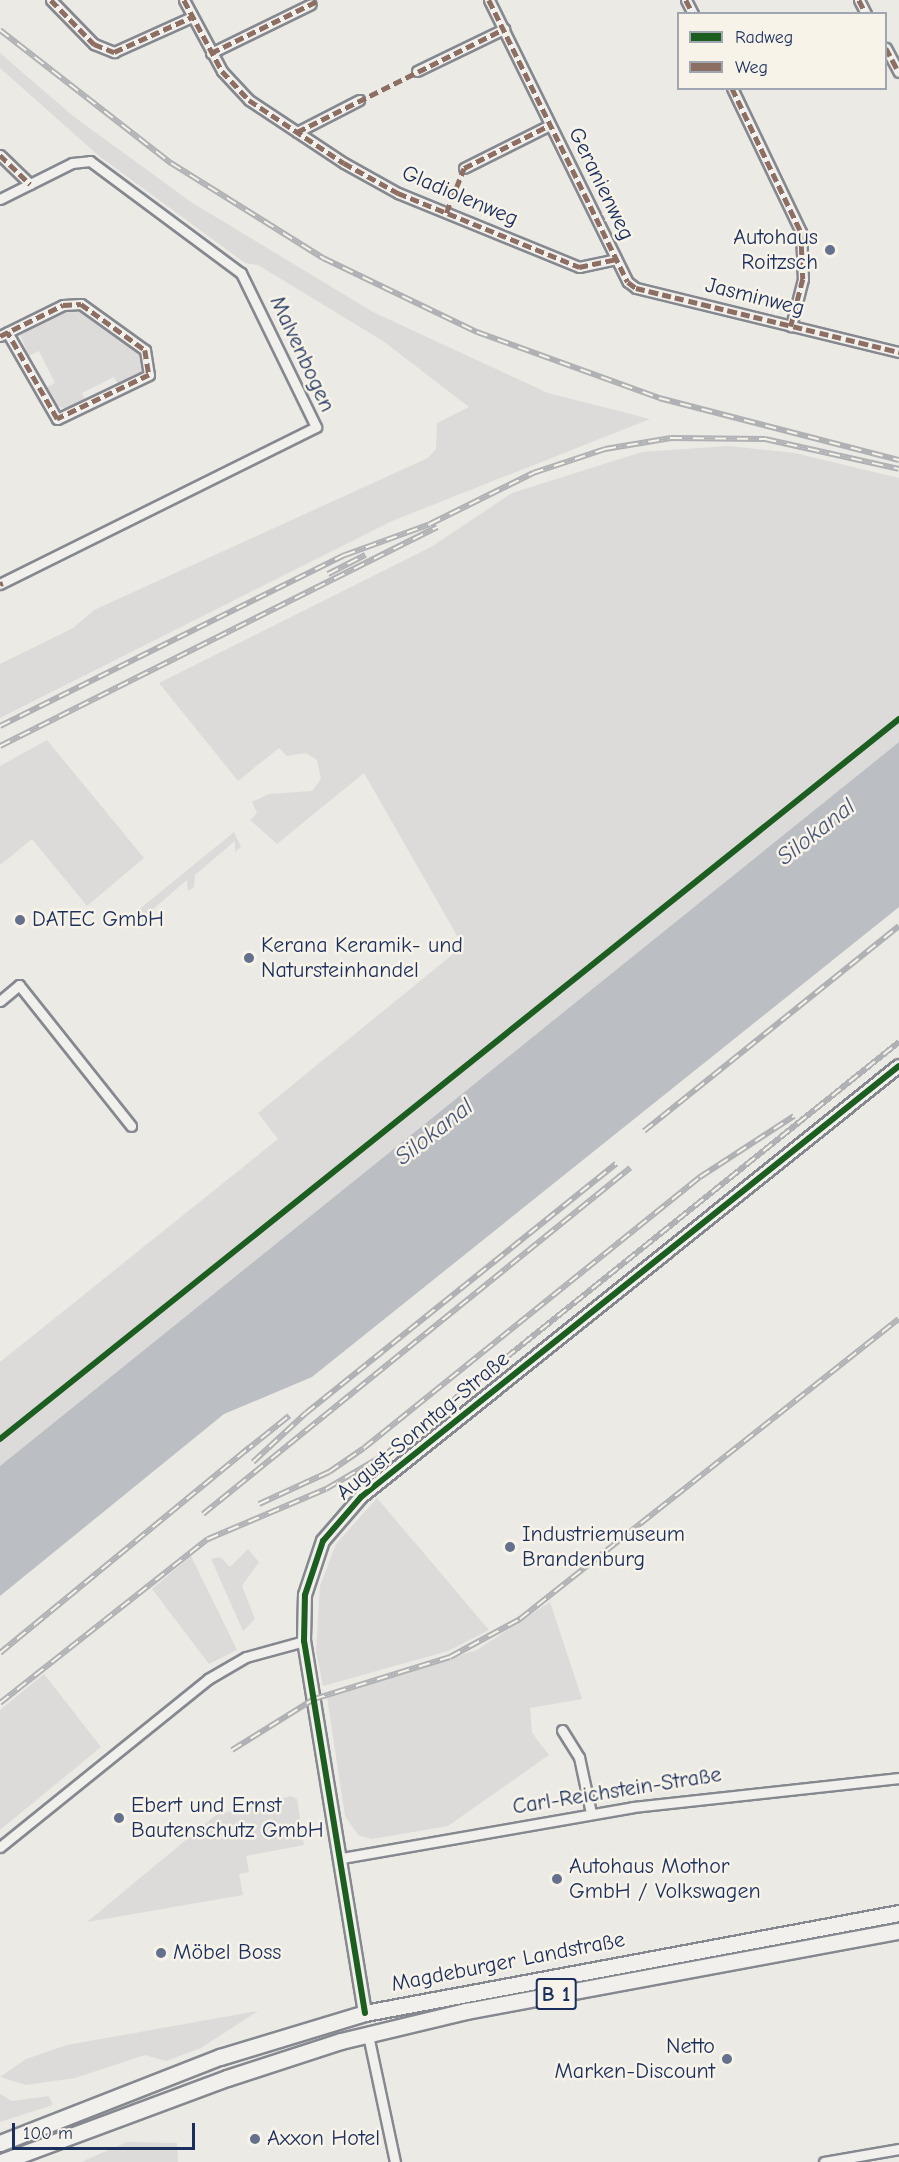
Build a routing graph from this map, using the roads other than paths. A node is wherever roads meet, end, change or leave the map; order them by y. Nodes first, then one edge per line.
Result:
1 (51, 0) edge
2 (184, 0) edge
3 (489, 0) edge
4 (311, 4) dead end
5 (192, 17) junction
6 (504, 29) junction
7 (887, 51) edge
8 (211, 53) junction
9 (417, 71) dead end
10 (899, 72) edge
11 (733, 90) edge
12 (359, 100) dead end
13 (550, 125) junction
14 (297, 132) junction
15 (0, 155) edge
16 (464, 168) dead end
17 (30, 184) junction
18 (0, 199) edge
19 (616, 259) junction
20 (791, 326) junction
21 (4, 334) edge
22 (899, 352) edge
23 (1, 582) edge
24 (0, 1001) edge
25 (899, 1066) edge
26 (131, 1126) dead end
27 (304, 1641) junction
28 (562, 1731) dead end
29 (899, 1779) edge
30 (591, 1813) junction
31 (0, 1848) edge
32 (342, 1858) junction
33 (899, 1912) edge
34 (899, 1931) edge
35 (365, 2013) junction
36 (369, 2035) junction
37 (0, 2143) edge
38 (899, 2149) edge
39 (1, 2162) edge
40 (395, 2162) edge
41 (824, 2162) edge

1 - 5 street
2 - 5 street, Gladiolenweg
3 - 6 street, Geranienweg
4 - 8 street
5 - 8 street, Gladiolenweg
6 - 9 street
6 - 13 street, Geranienweg
7 - 10 street
8 - 14 street, Gladiolenweg
11 - 20 street
12 - 14 street
13 - 16 street, Geranienweg
13 - 19 street, Geranienweg
14 - 19 street, Gladiolenweg
15 - 17 street
17 - 18 street, Malvenbogen
17 - 23 street, Malvenbogen
19 - 20 street, Jasminweg
20 - 22 street, Jasminweg
21 - 21 street
24 - 26 street
25 - 27 street, August-Sonntag-Straße
27 - 31 street
27 - 32 street, August-Sonntag-Straße
28 - 30 street
29 - 30 street, Carl-Reichstein-Straße
30 - 32 street, Carl-Reichstein-Straße
32 - 35 street, August-Sonntag-Straße
33 - 35 main road, Magdeburger Landstraße / B 1
34 - 36 main road, Magdeburger Landstraße / B 1
35 - 36 main road
35 - 37 main road, Magdeburger Landstraße / B 1
36 - 39 main road, Magdeburger Landstraße / B 1
36 - 40 street
38 - 41 street

